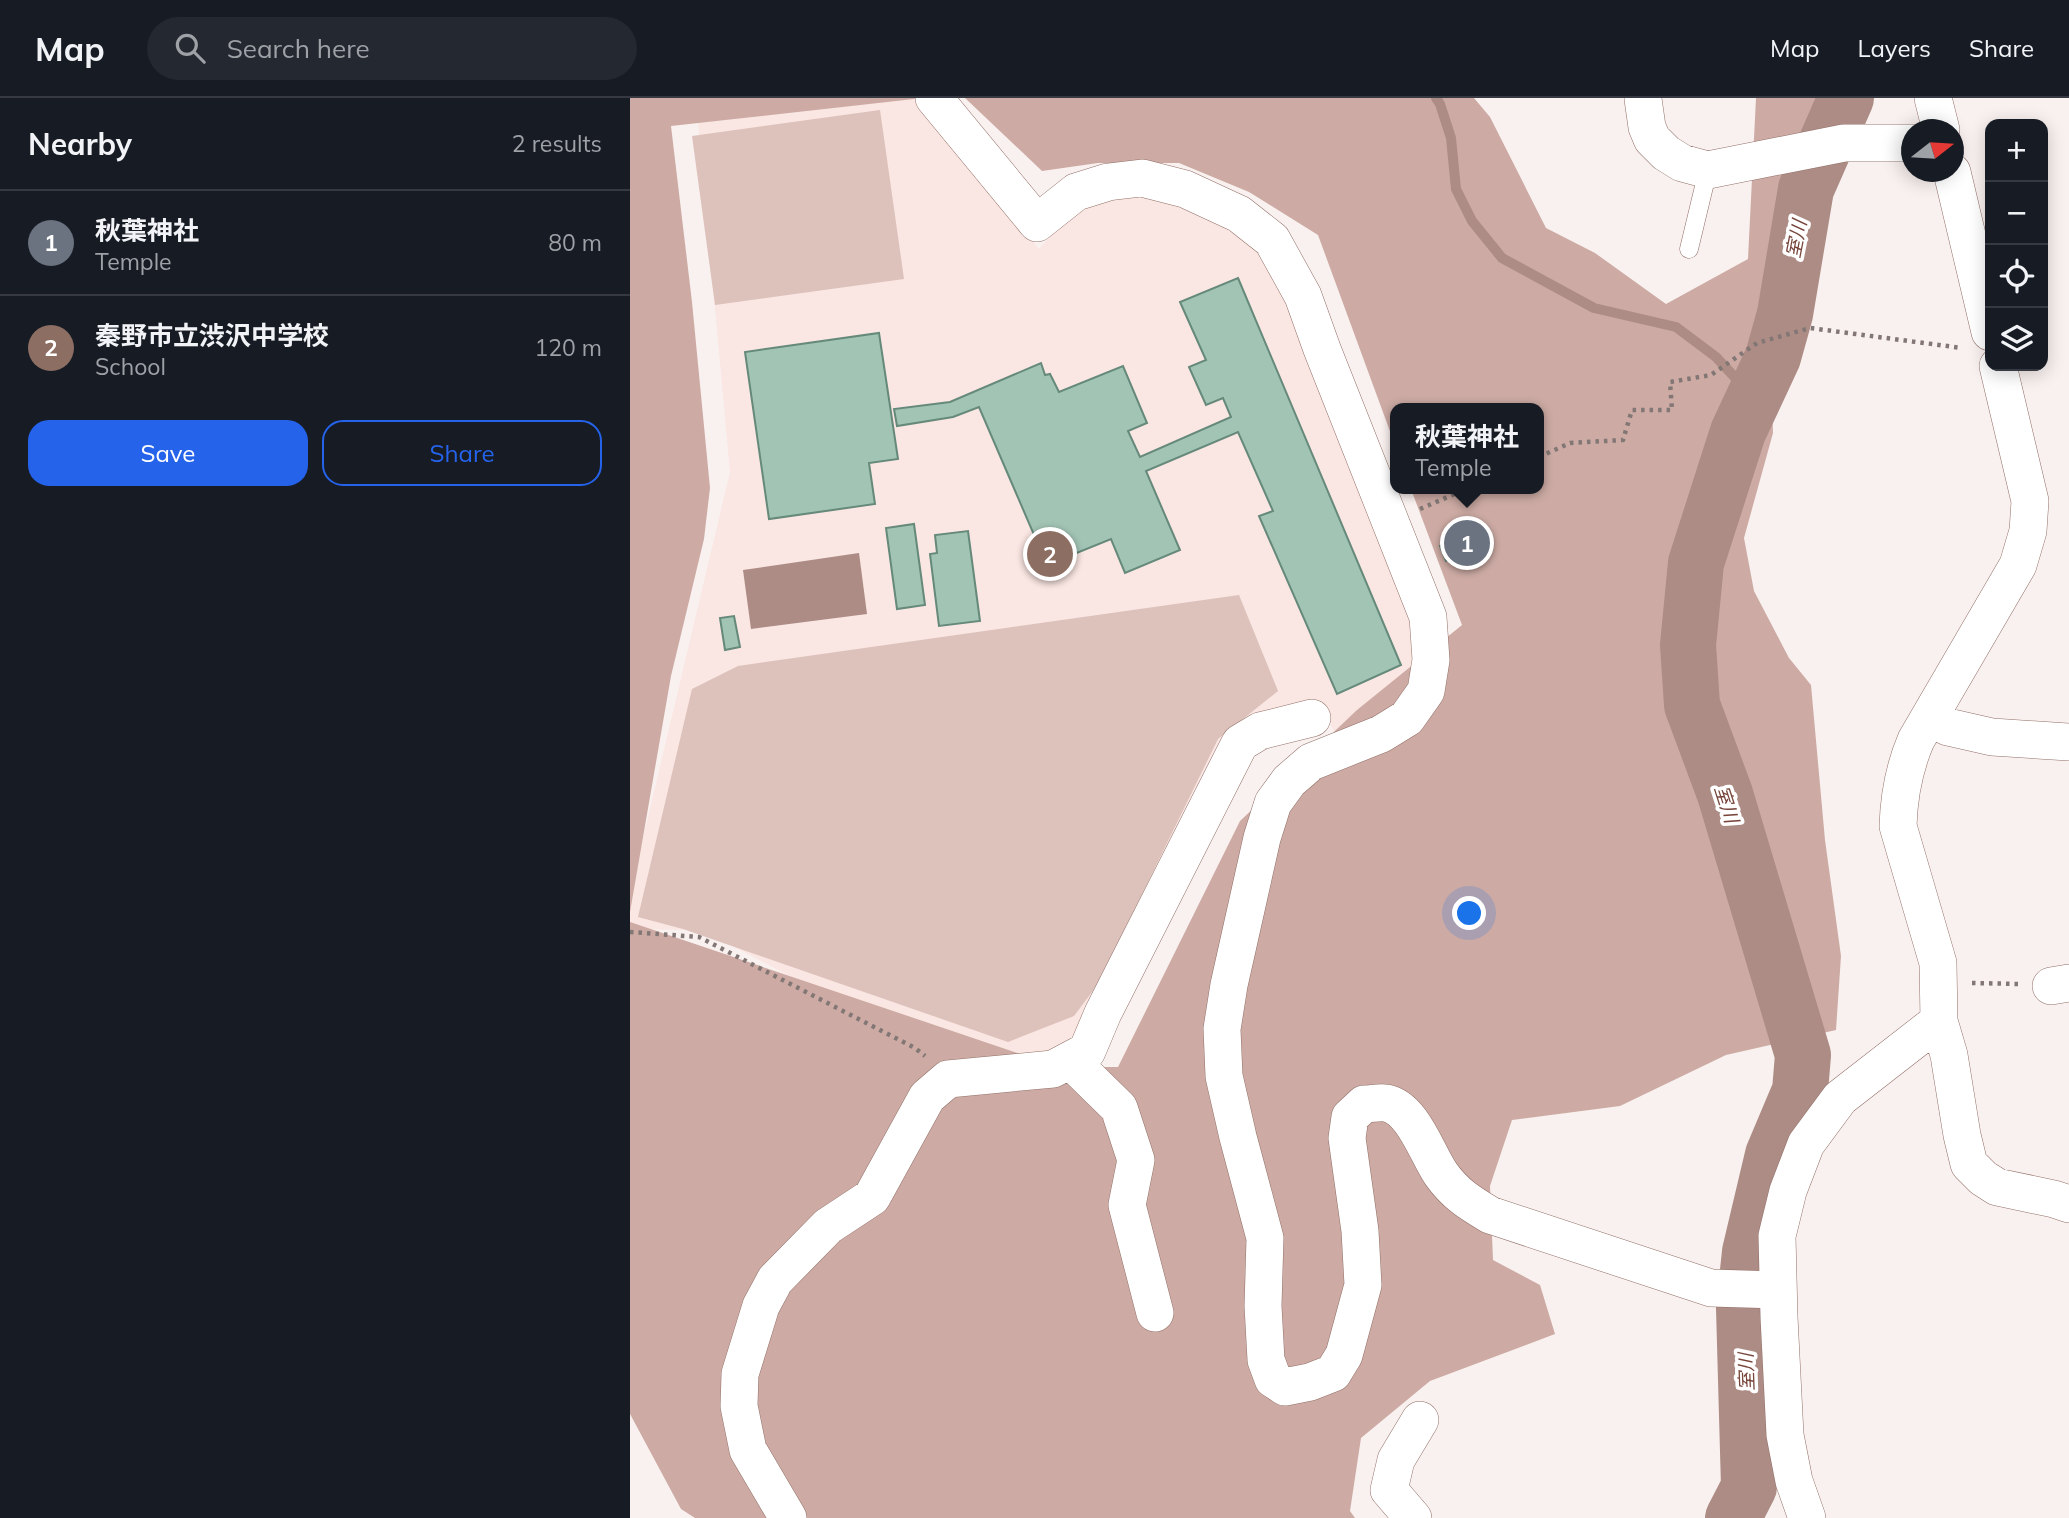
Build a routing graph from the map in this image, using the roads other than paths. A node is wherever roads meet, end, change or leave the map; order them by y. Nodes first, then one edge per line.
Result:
1 (934, 98) edge
2 (1933, 98) edge
3 (1643, 99) edge
4 (1938, 119) edge
5 (1901, 143) edge
6 (1709, 170) junction
7 (1954, 182) edge
8 (1689, 249) dead end
9 (1985, 339) edge
10 (1993, 371) edge
11 (1929, 718) junction
12 (2069, 742) edge
13 (1326, 756) junction
14 (1938, 1021) junction
15 (1070, 1060) junction
16 (2069, 1205) edge
17 (1770, 1289) junction
18 (1155, 1313) dead end
19 (1420, 1420) dead end
20 (1794, 1481) junction
21 (788, 1518) edge
22 (1413, 1518) edge
23 (1779, 1518) edge
24 (1807, 1518) edge

1 - 13 street
2 - 4 street
3 - 6 street
5 - 6 street
6 - 8 lane
7 - 9 street
10 - 11 street
11 - 12 street
11 - 14 street
13 - 15 street
13 - 17 street
14 - 16 street
14 - 17 street
15 - 18 street
15 - 21 street
17 - 20 street
19 - 22 street
20 - 23 street
20 - 24 street

